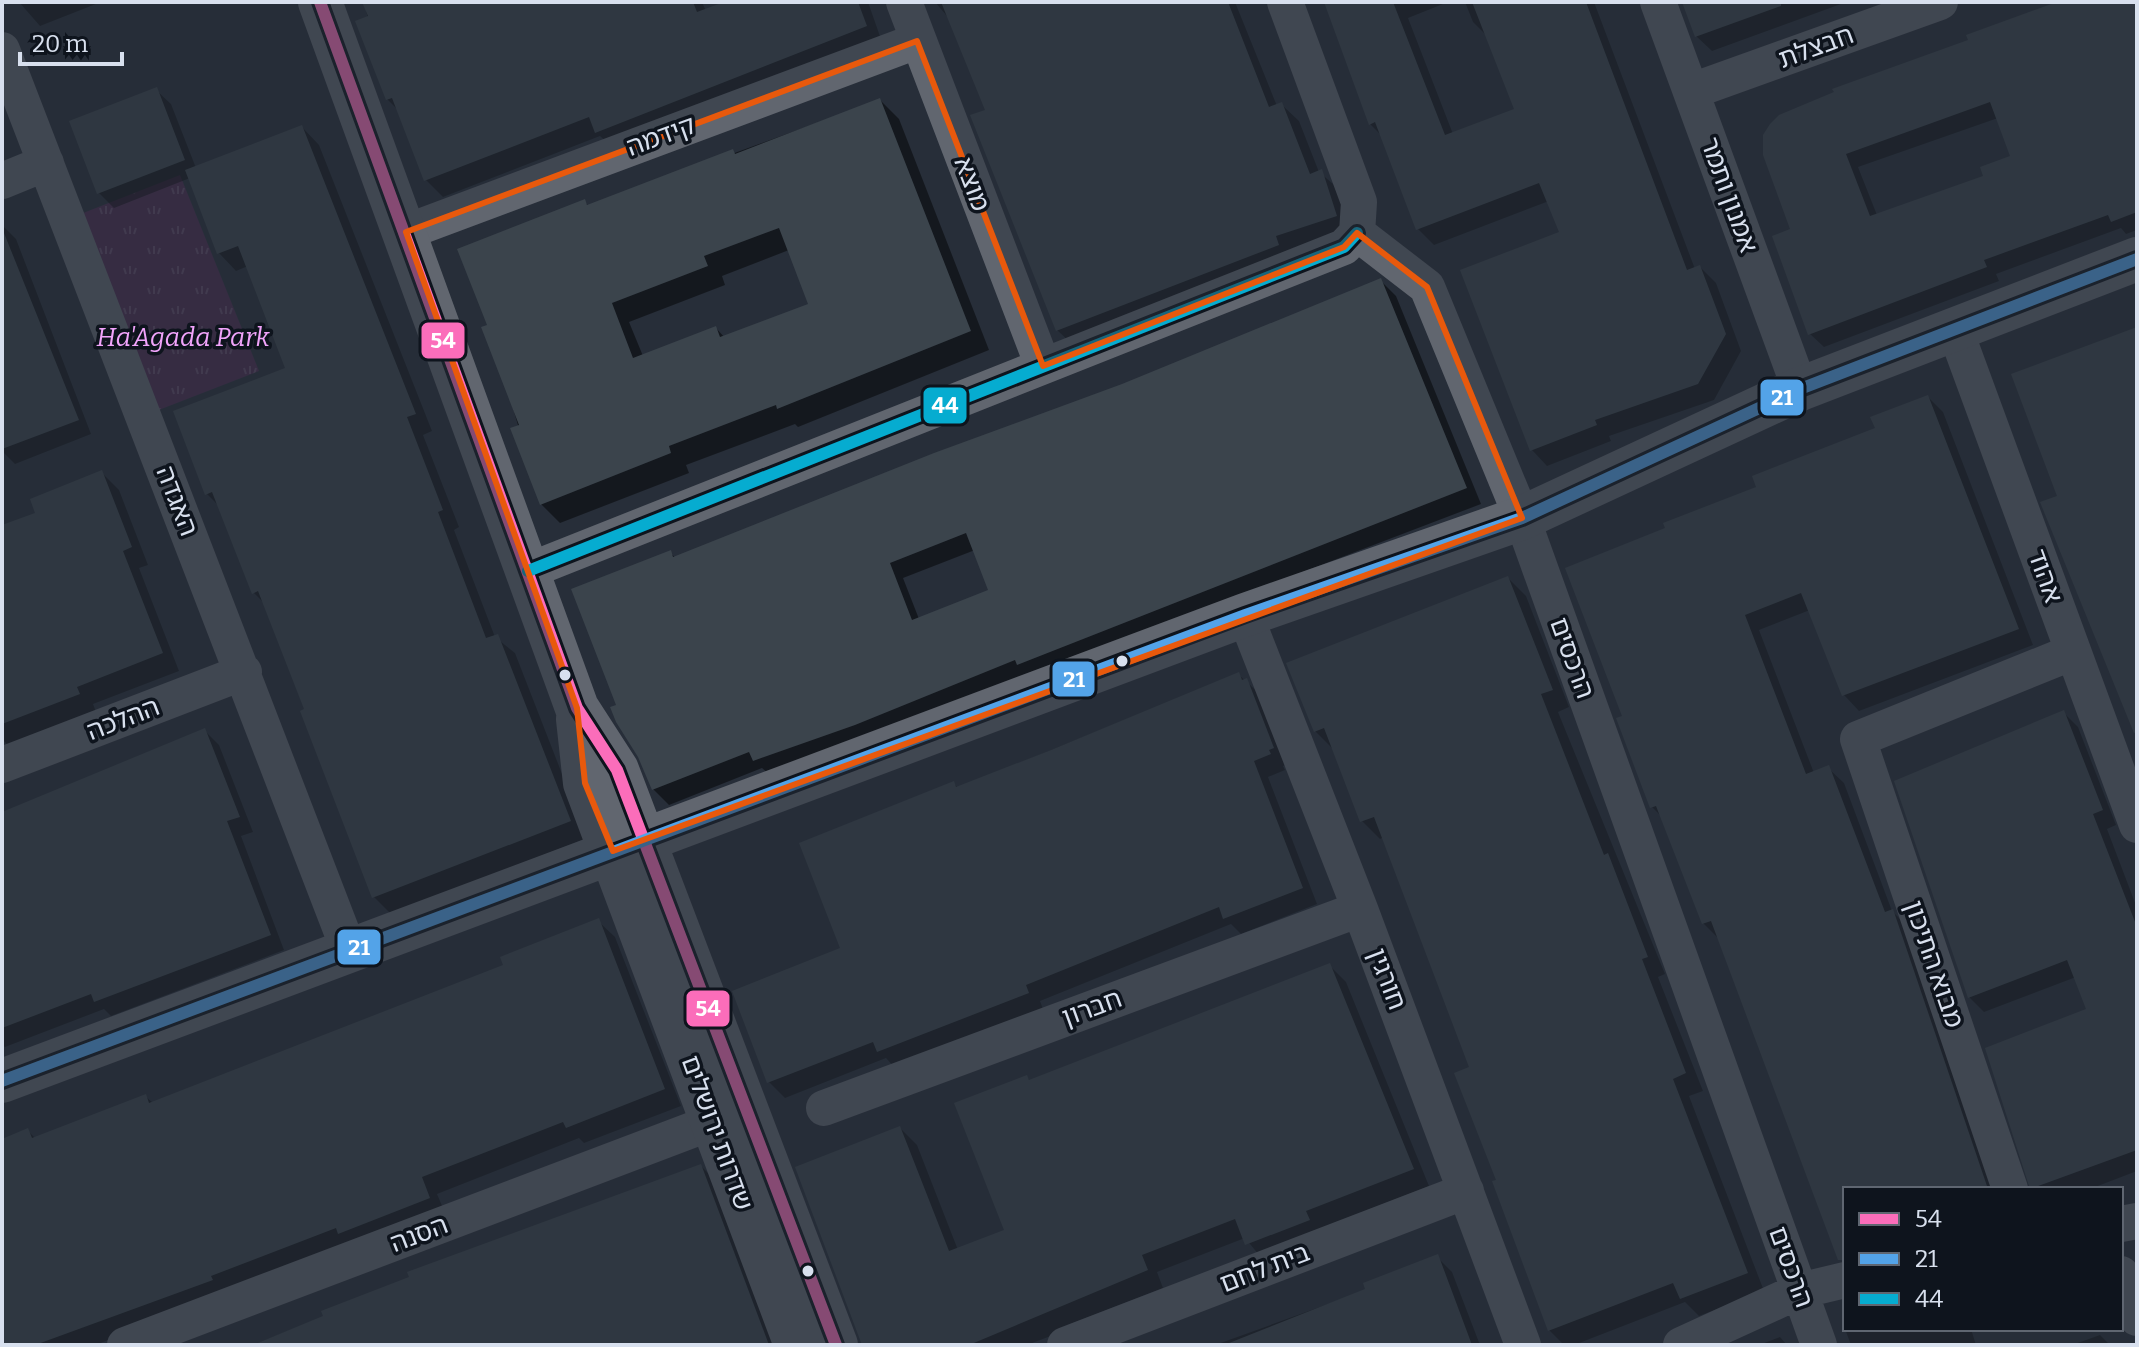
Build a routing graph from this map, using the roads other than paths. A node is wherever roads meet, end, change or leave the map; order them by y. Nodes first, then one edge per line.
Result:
1 (320, 2) edge
2 (904, 2) edge
3 (1285, 2) edge
4 (1658, 2) edge
5 (1940, 2) edge
6 (917, 41) junction
7 (2, 50) edge
8 (1692, 91) junction
9 (46, 163) junction
10 (2, 181) edge
11 (406, 232) junction
12 (1357, 233) junction
13 (2137, 259) edge
14 (1954, 327) junction
15 (1043, 366) junction
16 (1800, 389) junction
17 (1522, 518) junction
18 (528, 571) junction
19 (1245, 615) junction
20 (2073, 652) junction
21 (244, 672) junction
22 (2, 765) edge
23 (2137, 825) edge
24 (628, 846) junction
25 (1360, 909) junction
26 (350, 953) junction
27 (2, 1081) edge
28 (824, 1108) dead end
29 (713, 1122) junction
30 (2009, 1187) edge
31 (1466, 1191) junction
32 (1843, 1280) edge
33 (2123, 1280) edge
34 (1799, 1291) junction
35 (2137, 1318) edge
36 (125, 1345) edge
37 (796, 1345) edge
38 (836, 1345) edge
39 (1065, 1345) edge
40 (1523, 1345) edge
41 (1681, 1345) edge
42 (1819, 1345) edge

1 - 11 street, שדרות ירושלים
2 - 6 street, מוצא
3 - 12 street
4 - 8 street, אמנון ותמר
5 - 8 street, חבצלת
6 - 11 street, קידמה
6 - 15 street, מוצא
7 - 9 street, האגדה
8 - 16 street, אמנון ותמר
9 - 10 street
9 - 21 street, האגדה
11 - 18 street, שדרות ירושלים
12 - 15 street
12 - 17 street, הרכסים
13 - 14 street
14 - 16 street
14 - 20 street, אהוד
15 - 18 street
16 - 17 street
17 - 19 street
17 - 34 street, הרכסים
18 - 24 street, שדרות ירושלים
19 - 24 street
19 - 25 street, חורגין
20 - 23 street, אהוד
20 - 30 street, מבוא התיכון
21 - 22 street, ההלכה
21 - 26 street, האגדה
24 - 26 street
24 - 29 street, שדרות ירושלים
24 - 38 street, שדרות ירושלים
25 - 28 street, חברון
25 - 31 street, חורגין
26 - 27 street
29 - 36 street, הסנה
29 - 37 street, שדרות ירושלים
31 - 39 street, בית לחם
31 - 40 street, חורגין
32 - 34 street
33 - 35 street
34 - 41 street
34 - 42 street, הרכסים

